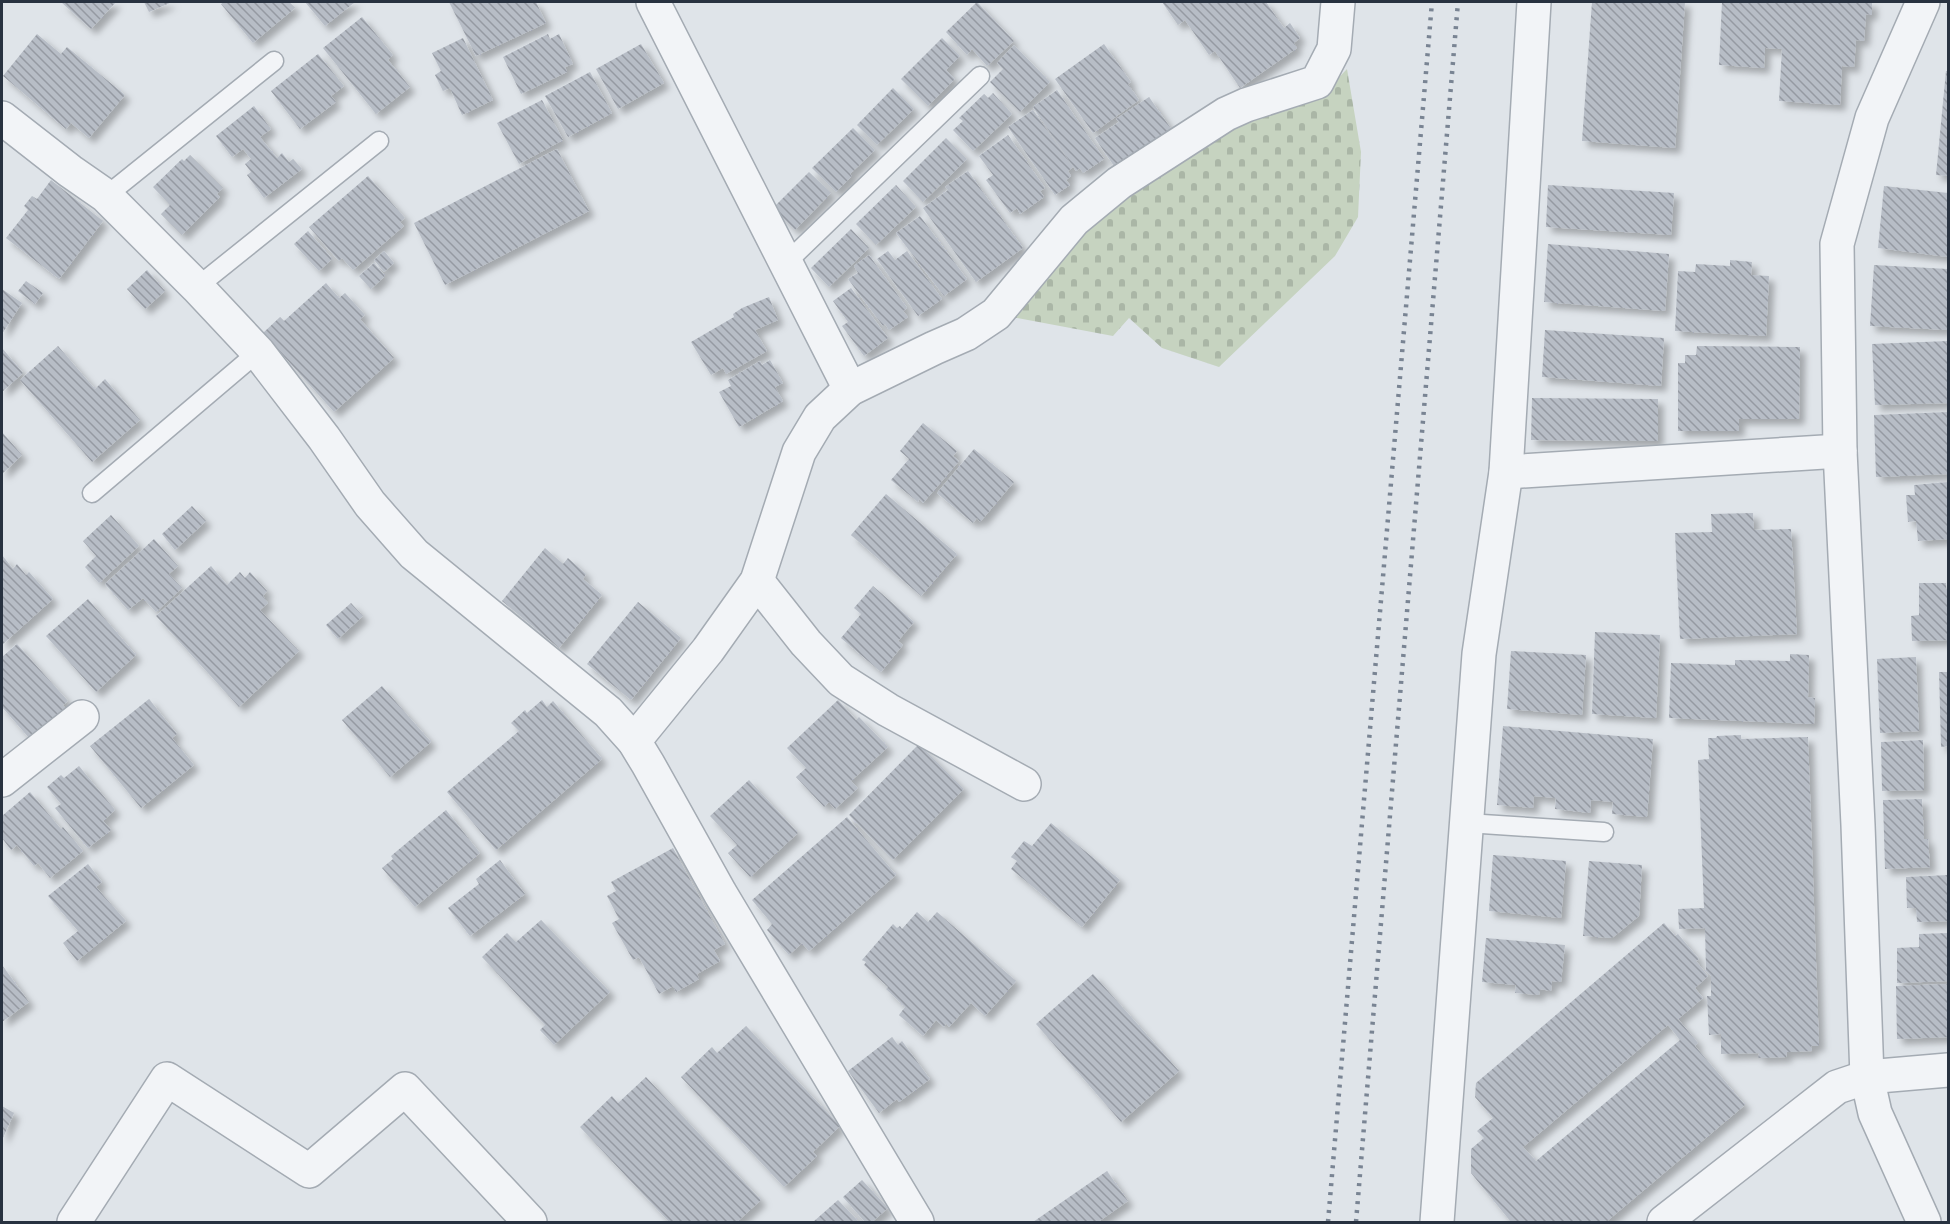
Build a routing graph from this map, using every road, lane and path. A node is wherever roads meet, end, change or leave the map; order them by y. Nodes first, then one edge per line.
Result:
1 (653, 2) edge
2 (1338, 2) edge
3 (1534, 2) edge
4 (1923, 2) edge
5 (274, 61) dead end
6 (980, 76) dead end
7 (2, 118) edge
8 (379, 141) dead end
9 (106, 196) junction
10 (786, 263) junction
11 (197, 287) junction
12 (258, 352) junction
13 (850, 389) junction
14 (1840, 451) junction
15 (1506, 472) junction
16 (92, 493) dead end
17 (757, 581) junction
18 (82, 717) dead end
19 (634, 741) junction
20 (2, 780) edge
21 (1024, 784) dead end
22 (1467, 824) junction
23 (1604, 832) dead end
24 (1948, 1070) edge
25 (1867, 1077) junction
26 (74, 1222) edge
27 (530, 1222) edge
28 (917, 1222) edge
29 (1437, 1222) edge
30 (1664, 1222) edge
31 (1924, 1222) edge

1 - 10 street
2 - 13 street
3 - 15 street
4 - 14 street
5 - 9 lane
6 - 10 lane
7 - 9 street
8 - 11 lane
9 - 11 street
10 - 13 street
11 - 12 street
12 - 16 lane
12 - 19 street
13 - 17 street
14 - 15 street
14 - 25 street
15 - 22 street
17 - 19 street
17 - 21 street
18 - 20 street
19 - 28 street
22 - 23 lane
22 - 29 street
24 - 25 street
25 - 30 street
25 - 31 street
26 - 27 street

